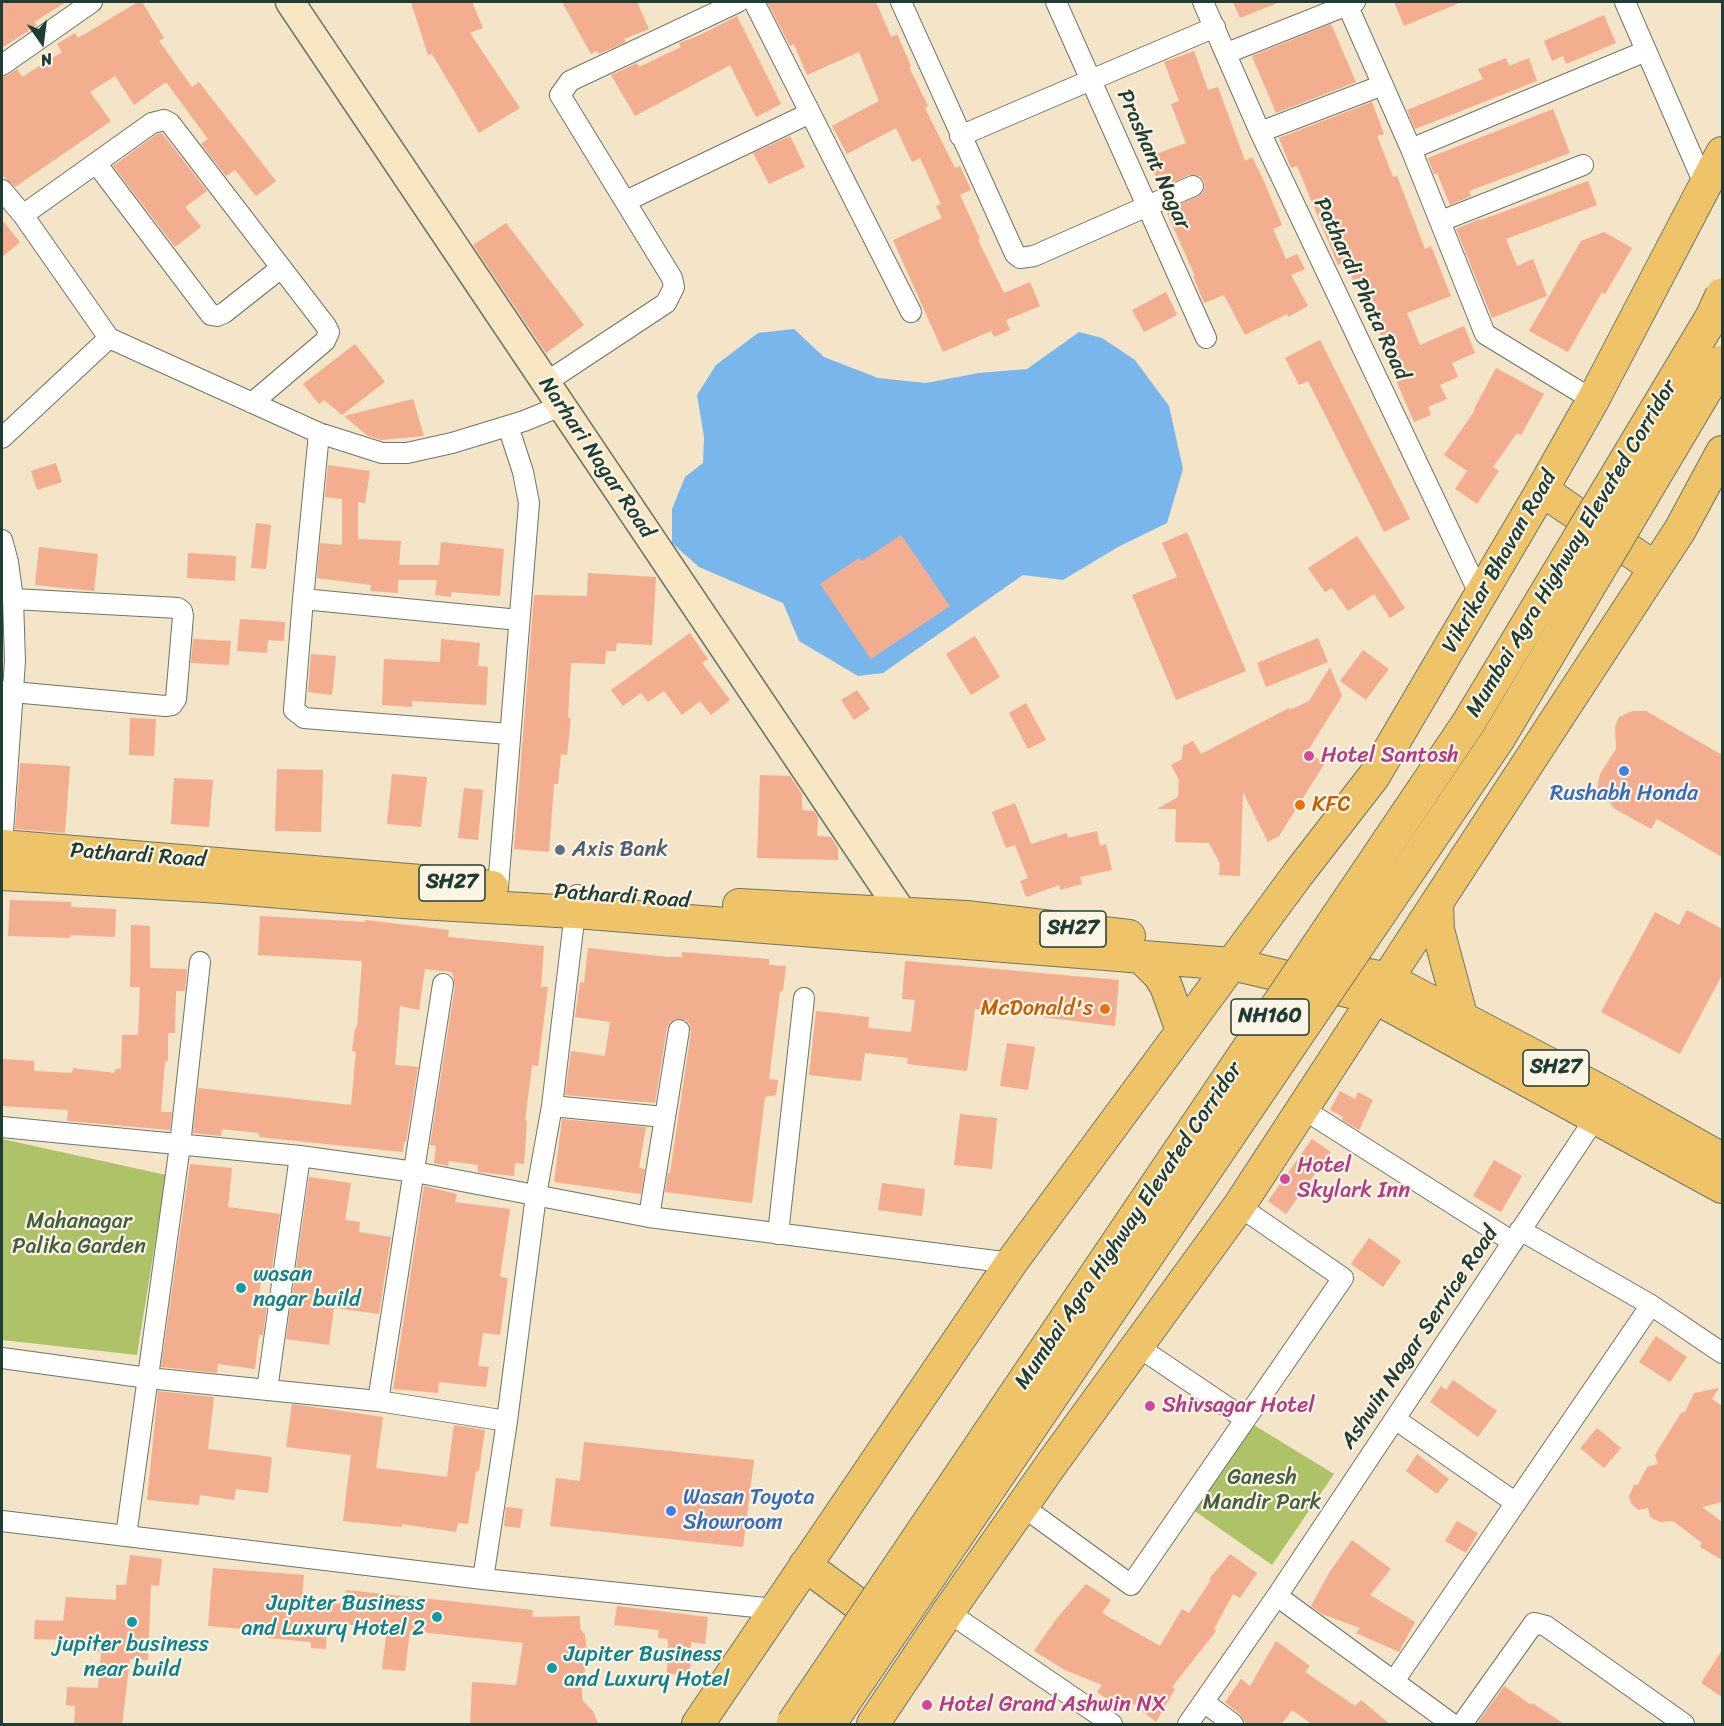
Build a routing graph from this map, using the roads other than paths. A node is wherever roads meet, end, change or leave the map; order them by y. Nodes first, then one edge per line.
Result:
1 (92, 2) edge
2 (290, 2) edge
3 (738, 2) edge
4 (754, 2) edge
5 (901, 2) edge
6 (1056, 2) edge
7 (1203, 2) edge
8 (1350, 2) edge
9 (1625, 2) edge
10 (1215, 27) junction
11 (1646, 51) junction
12 (1227, 53) junction
13 (2, 65) edge
14 (1091, 80) junction
15 (1383, 85) junction
16 (810, 113) junction
17 (1260, 132) junction
18 (960, 136) junction
19 (1411, 149) junction
20 (1722, 153) edge
21 (96, 163) junction
22 (1583, 165) dead end
23 (1193, 186) dead end
24 (1705, 186) junction
25 (2, 190) edge
26 (626, 201) junction
27 (1147, 207) junction
28 (23, 215) junction
29 (1441, 221) junction
30 (281, 268) junction
31 (1722, 295) edge
32 (911, 312) dead end
33 (109, 338) junction
34 (1206, 338) dead end
35 (1722, 362) edge
36 (545, 383) junction
37 (1593, 400) junction
38 (252, 403) junction
39 (561, 406) junction
40 (508, 426) junction
41 (319, 433) junction
42 (2, 438) edge
43 (1722, 452) edge
44 (1542, 490) junction
45 (2, 540) edge
46 (5, 563) edge
47 (1654, 568) junction
48 (1480, 595) junction
49 (13, 599) junction
50 (303, 599) junction
51 (519, 620) junction
52 (7, 692) edge
53 (509, 734) junction
54 (2, 846) edge
55 (2, 874) edge
56 (498, 887) junction
57 (576, 904) junction
58 (1437, 904) junction
59 (906, 927) junction
60 (1238, 956) junction
61 (1141, 957) junction
62 (200, 962) dead end
63 (443, 984) dead end
64 (1382, 989) junction
65 (804, 998) dead end
66 (1462, 1019) junction
67 (679, 1030) dead end
68 (1182, 1031) junction
69 (552, 1106) junction
70 (1602, 1107) junction
71 (1303, 1109) junction
72 (664, 1117) junction
73 (2, 1127) edge
74 (180, 1145) junction
75 (300, 1156) junction
76 (1722, 1159) edge
77 (415, 1172) junction
78 (1722, 1187) edge
79 (536, 1195) junction
80 (1239, 1206) junction
81 (650, 1218) junction
82 (778, 1234) junction
83 (1517, 1236) junction
84 (1011, 1263) junction
85 (1651, 1305) junction
86 (1137, 1346) junction
87 (1722, 1353) edge
88 (2, 1358) edge
89 (148, 1378) junction
90 (267, 1390) junction
91 (378, 1401) junction
92 (1245, 1419) junction
93 (1395, 1419) junction
94 (507, 1421) junction
95 (1516, 1503) junction
96 (1022, 1506) junction
97 (2, 1521) edge
98 (126, 1536) junction
99 (805, 1565) junction
100 (483, 1579) junction
101 (1277, 1596) junction
102 (775, 1609) junction
103 (948, 1612) junction
104 (922, 1651) junction
105 (1394, 1681) junction
106 (1204, 1702) junction
107 (698, 1725) edge
108 (793, 1725) edge
109 (829, 1725) edge
110 (873, 1725) edge
111 (1112, 1725) edge
112 (1188, 1725) edge
113 (1233, 1725) edge
114 (1452, 1725) edge
115 (1462, 1725) edge
116 (1684, 1725) edge

1 - 13 street
2 - 36 street, Narhari Nagar Road
3 - 26 street
4 - 16 street
5 - 18 street
6 - 14 street, Prashant Nagar
7 - 10 street, Pathardi Phata Road
8 - 12 street
8 - 15 street
9 - 11 street
10 - 12 street, Pathardi Phata Road
10 - 14 street
11 - 19 street
11 - 24 street
12 - 17 street, Pathardi Phata Road
14 - 18 street
14 - 27 street, Prashant Nagar
15 - 17 street
15 - 19 street
16 - 26 street
16 - 32 street
17 - 48 street, Pathardi Phata Road
18 - 27 street
19 - 29 street
20 - 24 main road, Vikrikar Bhavan Road
21 - 28 street
21 - 30 street
21 - 30 street
22 - 29 street
23 - 27 street
24 - 37 main road, Vikrikar Bhavan Road
25 - 28 street
26 - 36 street
27 - 34 street, Prashant Nagar
28 - 33 street
29 - 37 street
30 - 38 street
31 - 108 highway, Mumbai Agra Highway Elevated Corridor / NH160, bridge
33 - 38 street
33 - 42 street
35 - 109 highway, Mumbai Agra Highway Elevated Corridor / NH160, bridge
36 - 39 street, Narhari Nagar Road
37 - 44 main road, Vikrikar Bhavan Road
38 - 41 street
39 - 40 street
39 - 59 street, Narhari Nagar Road
40 - 41 street
40 - 51 street
41 - 50 street
43 - 47 main road
44 - 47 main road
44 - 48 main road, Vikrikar Bhavan Road
45 - 46 street
46 - 49 street
47 - 58 main road
48 - 60 main road, Vikrikar Bhavan Road
49 - 52 street
49 - 52 street
50 - 51 street
50 - 53 street
51 - 53 street
52 - 54 street
53 - 56 street
54 - 56 main road, Pathardi Road / SH27
55 - 57 main road
56 - 57 main road, Pathardi Road / SH27
57 - 59 main road
57 - 69 street
58 - 64 main road
58 - 66 main road
59 - 60 main road, SH27
59 - 61 main road
60 - 61 main road
60 - 64 main road, SH27 / SH27
60 - 68 main road, Vikrikar Bhavan Road
61 - 68 main road
62 - 74 street
63 - 77 street
64 - 66 main road, SH27 / SH27
64 - 70 main road
64 - 71 main road
65 - 82 street
66 - 70 main road, SH27 / SH27
67 - 72 street
68 - 84 main road, Vikrikar Bhavan Road
69 - 72 street
69 - 79 street
70 - 76 main road, SH27 / SH27
70 - 78 main road
70 - 83 street, Ashwin Nagar Service Road
71 - 80 main road
71 - 83 street
72 - 81 street
73 - 74 street
74 - 75 street
74 - 89 street
75 - 77 street
75 - 90 street
77 - 79 street
77 - 91 street
79 - 81 street
79 - 94 street
80 - 86 main road
80 - 92 street
81 - 82 street
82 - 84 street
83 - 85 street
83 - 93 street, Ashwin Nagar Service Road
84 - 99 main road, Vikrikar Bhavan Road
85 - 87 street
85 - 95 street
86 - 92 street
86 - 96 main road
88 - 89 street
89 - 90 street
89 - 98 street
90 - 91 street
91 - 94 street
92 - 96 street
93 - 95 street
93 - 101 street, Ashwin Nagar Service Road
94 - 100 street
95 - 105 street
96 - 103 main road
97 - 98 street
98 - 100 street
99 - 102 main road, Vikrikar Bhavan Road
99 - 104 main road
100 - 102 street
101 - 105 street
101 - 106 street, Ashwin Nagar Service Road
102 - 107 main road, Vikrikar Bhavan Road
103 - 104 main road
103 - 111 street
104 - 110 main road
105 - 114 street
106 - 112 street, Ashwin Nagar Service Road
106 - 113 street
115 - 116 street

